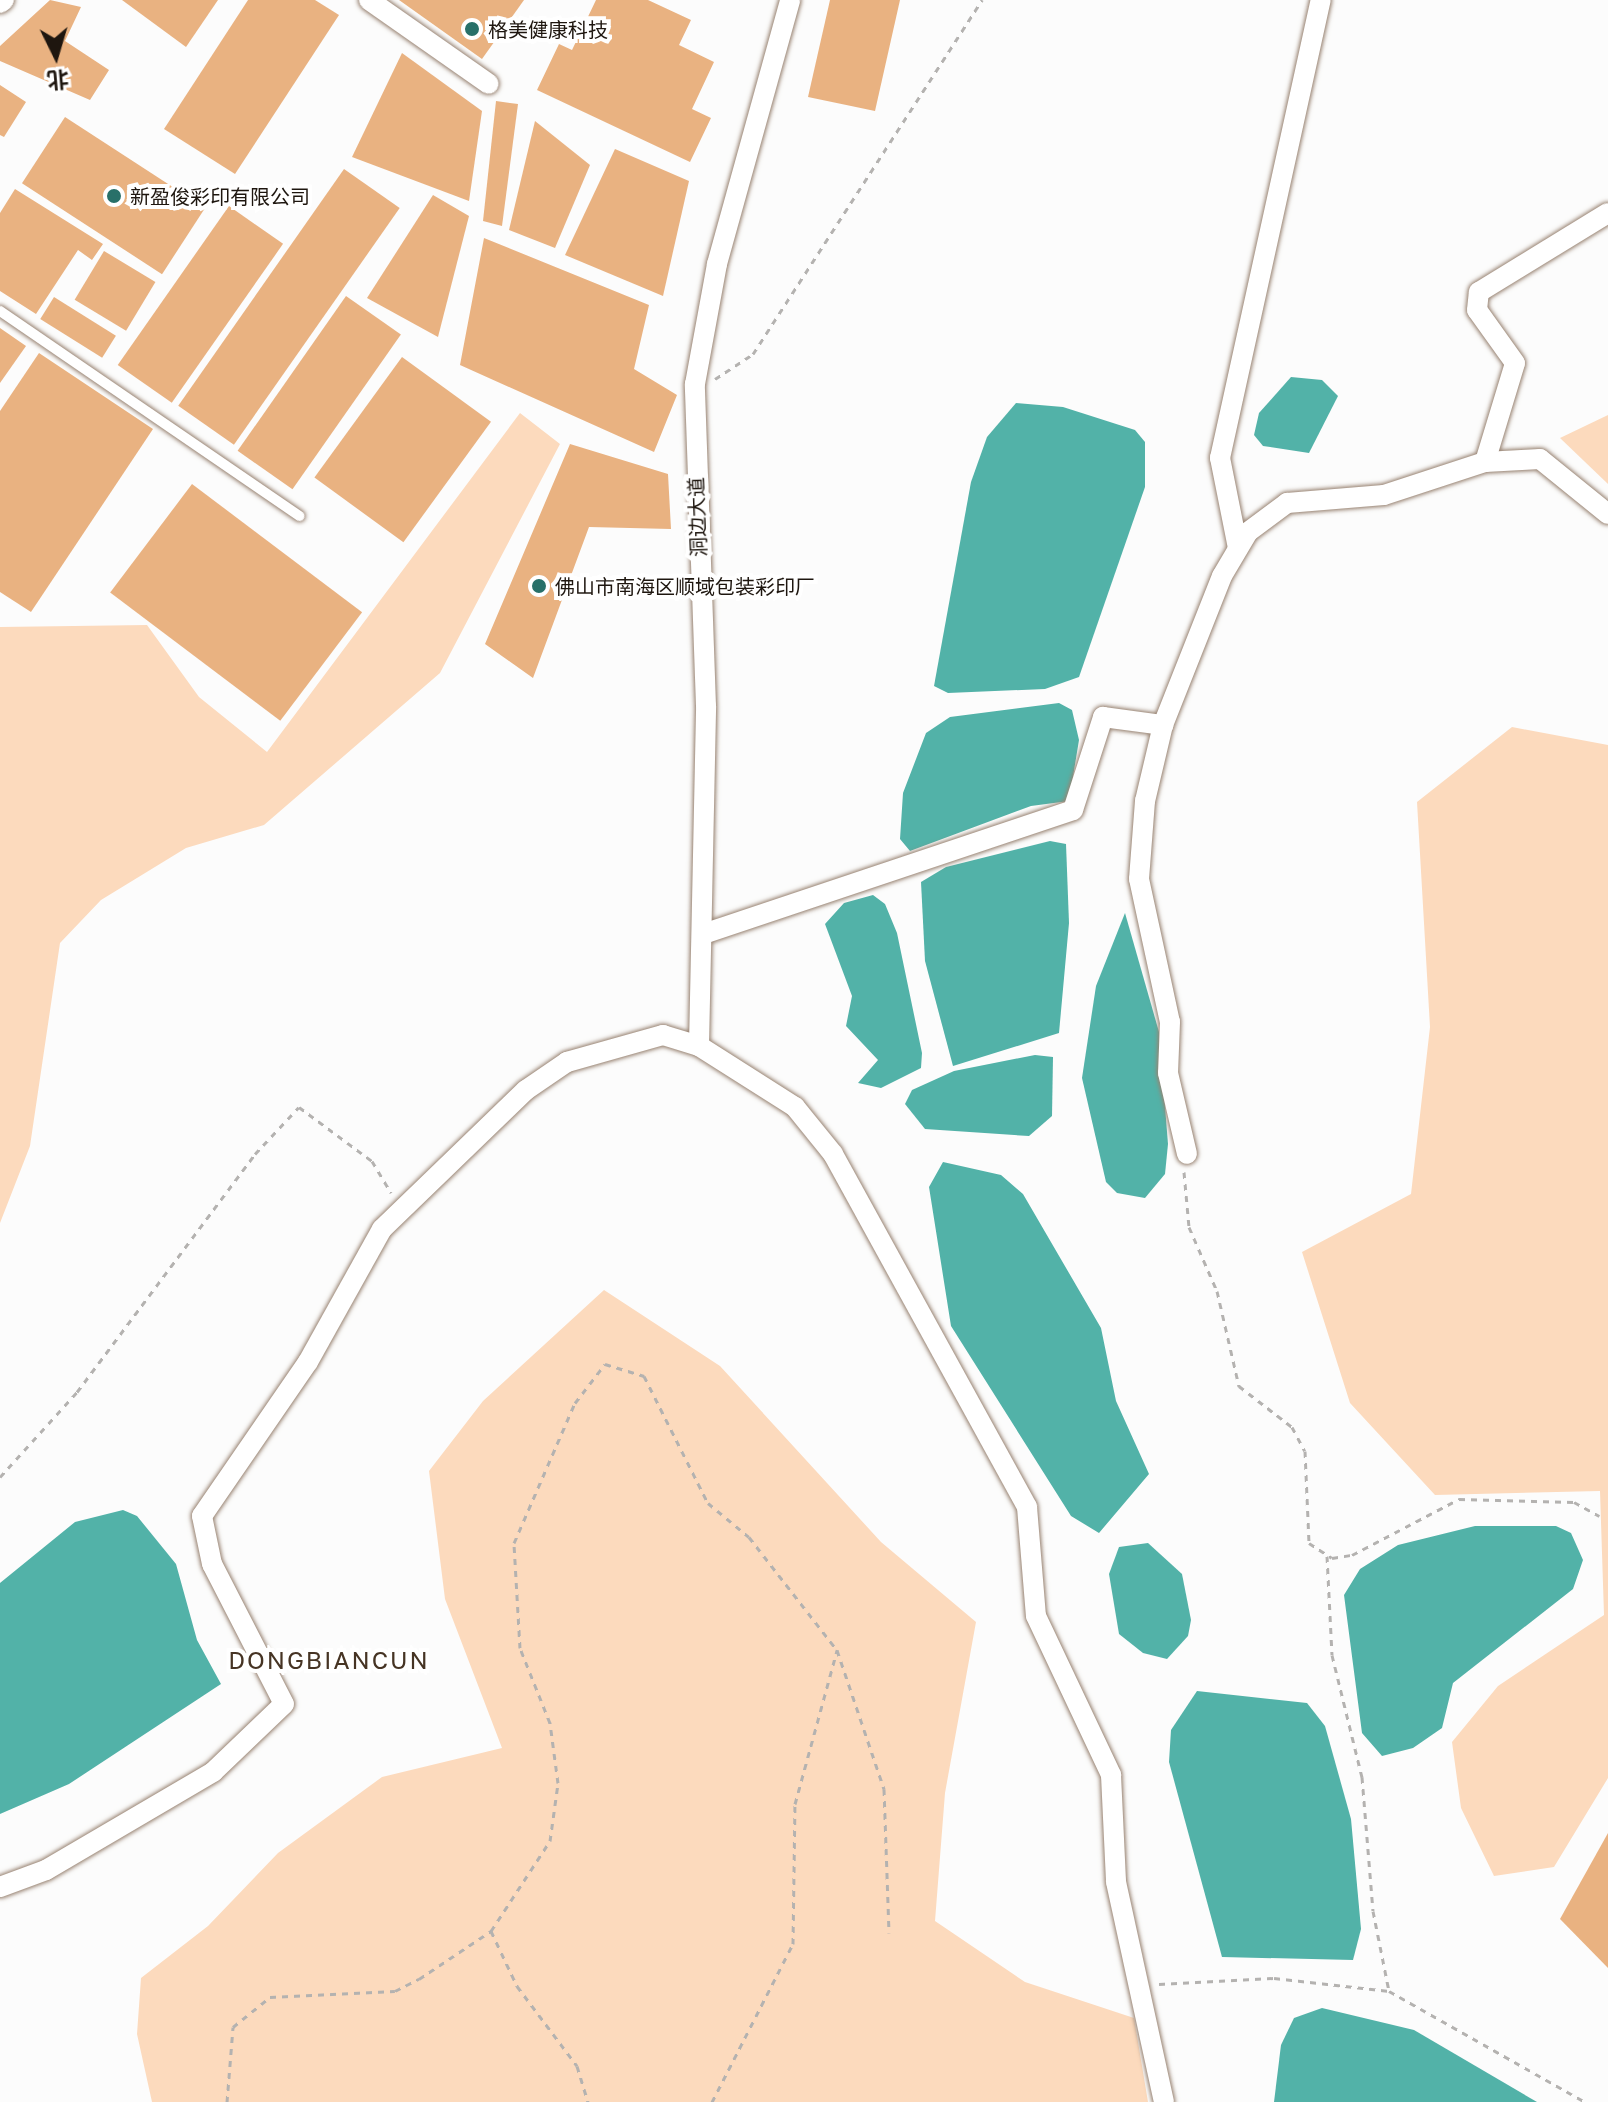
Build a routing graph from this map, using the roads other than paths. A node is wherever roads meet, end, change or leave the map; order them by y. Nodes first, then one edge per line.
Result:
1 (369, 0) edge
2 (790, 0) edge
3 (1321, 0) edge
4 (489, 84) dead end
5 (1608, 213) edge
6 (0, 311) edge
7 (1485, 462) junction
8 (1608, 514) edge
9 (299, 516) dead end
10 (1238, 548) junction
11 (1163, 725) junction
12 (703, 934) junction
13 (699, 1046) junction
14 (1187, 1154) road end
15 (0, 1887) edge
16 (1164, 2102) edge

1 - 4 street
2 - 12 street, 洞边大道
3 - 10 street
5 - 7 street
6 - 9 lane
7 - 8 street
7 - 10 street
10 - 11 street
11 - 12 street
11 - 14 street
12 - 13 street, 洞边大道
13 - 15 street
13 - 16 street

